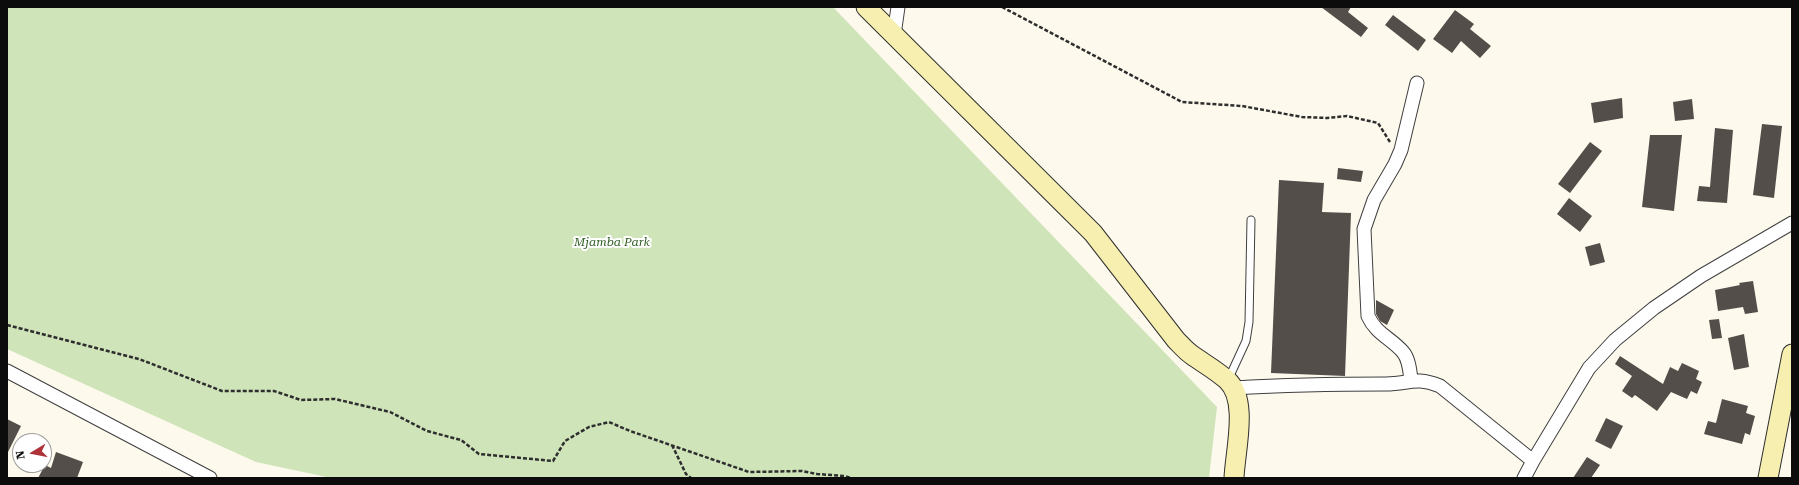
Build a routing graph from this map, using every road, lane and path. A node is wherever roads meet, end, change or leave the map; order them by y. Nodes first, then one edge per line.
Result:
1 (866, 7) edge
2 (898, 7) edge
3 (1002, 7) edge
4 (894, 35) junction
5 (1417, 83) dead end
6 (1398, 157) junction
7 (1251, 220) dead end
8 (1792, 223) edge
9 (7, 326) edge
10 (1792, 354) edge
11 (7, 370) edge
12 (1411, 380) junction
13 (1231, 384) junction
14 (672, 445) junction
15 (1533, 461) junction
16 (817, 474) junction
17 (210, 478) edge
18 (691, 478) edge
19 (815, 478) edge
20 (851, 478) edge
21 (1234, 478) edge
22 (1524, 478) edge
23 (1768, 478) edge

1 - 4 main road
2 - 4 street
3 - 6 path
4 - 13 main road
5 - 6 street
6 - 12 street
7 - 13 lane
8 - 15 street
9 - 14 path
10 - 23 main road
11 - 17 street
12 - 13 street
12 - 15 street
13 - 21 main road
14 - 16 path
14 - 18 path
15 - 22 street
16 - 19 path
16 - 20 path

